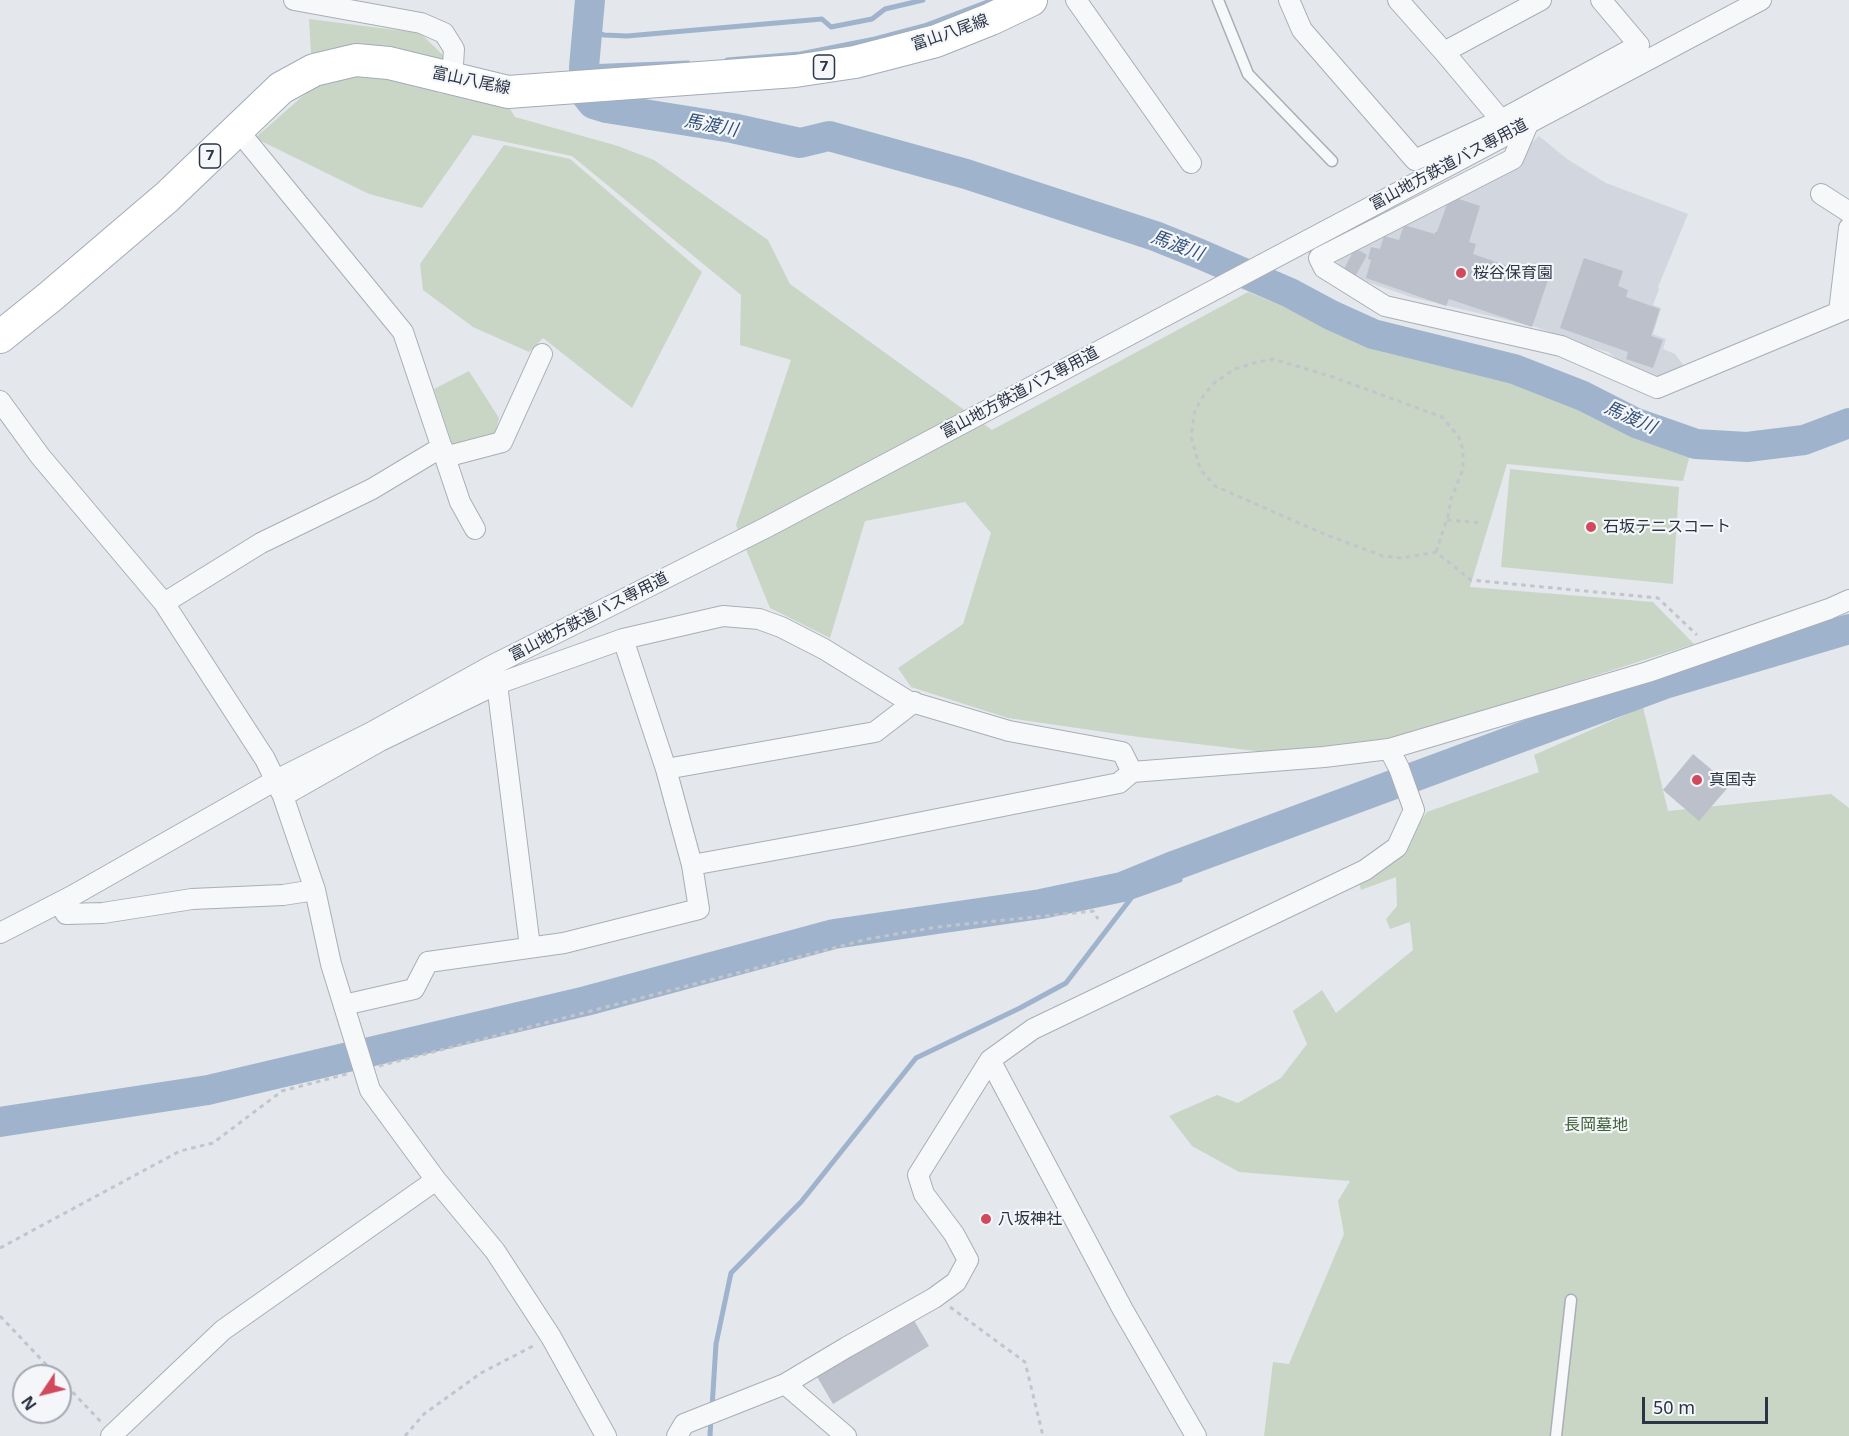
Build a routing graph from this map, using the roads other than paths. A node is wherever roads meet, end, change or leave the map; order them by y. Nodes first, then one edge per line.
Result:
1 (294, 0) edge
2 (1031, 0) edge
3 (1076, 0) edge
4 (1218, 0) edge
5 (1289, 0) edge
6 (1398, 0) edge
7 (1541, 0) edge
8 (1601, 0) edge
9 (1761, 0) edge
10 (1444, 52) junction
11 (452, 79) junction
12 (1501, 120) junction
13 (1528, 123) junction
14 (237, 129) junction
15 (1332, 161) dead end
16 (1191, 163) dead end
17 (1821, 194) dead end
18 (1849, 212) edge
19 (1849, 228) edge
20 (1844, 310) edge
21 (0, 337) edge
22 (542, 354) dead end
23 (0, 401) edge
24 (443, 452) junction
25 (475, 529) dead end
26 (1849, 600) edge
27 (164, 603) junction
28 (623, 639) junction
29 (498, 684) junction
30 (914, 702) junction
31 (1389, 749) junction
32 (666, 769) junction
33 (1132, 772) junction
34 (280, 788) junction
35 (692, 865) junction
36 (315, 891) junction
37 (59, 903) junction
38 (0, 933) edge
39 (530, 947) junction
40 (344, 1005) junction
41 (990, 1060) junction
42 (436, 1180) junction
43 (1571, 1300) dead end
44 (785, 1384) junction
45 (112, 1435) edge
46 (606, 1436) edge
47 (677, 1436) edge
48 (846, 1436) edge
49 (1196, 1436) edge
50 (1556, 1436) edge

1 - 11 street
2 - 11 main road, 富山八尾線 / 7
3 - 16 street
4 - 15 lane
5 - 12 street
6 - 10 street
7 - 10 street
8 - 12 street
9 - 13 street, 富山地方鉄道バス専用道
10 - 12 street
11 - 14 main road, 富山八尾線 / 7
13 - 20 street
13 - 34 street, 富山地方鉄道バス専用道
14 - 21 main road, 富山八尾線 / 7
14 - 24 street
17 - 18 street
19 - 20 street
22 - 24 street
23 - 27 street
24 - 25 street
24 - 27 street
26 - 31 street
27 - 34 street
28 - 29 street
28 - 30 street
28 - 32 street
29 - 34 street
29 - 39 street
30 - 32 street
30 - 33 street
31 - 33 street
31 - 41 street
32 - 35 street
33 - 35 street
34 - 36 street
34 - 37 street
35 - 39 street
36 - 37 street
36 - 40 street
37 - 38 street
39 - 40 street
40 - 42 street
41 - 44 street
41 - 49 street
42 - 45 street
42 - 46 street
43 - 50 lane
44 - 47 street
44 - 48 street

